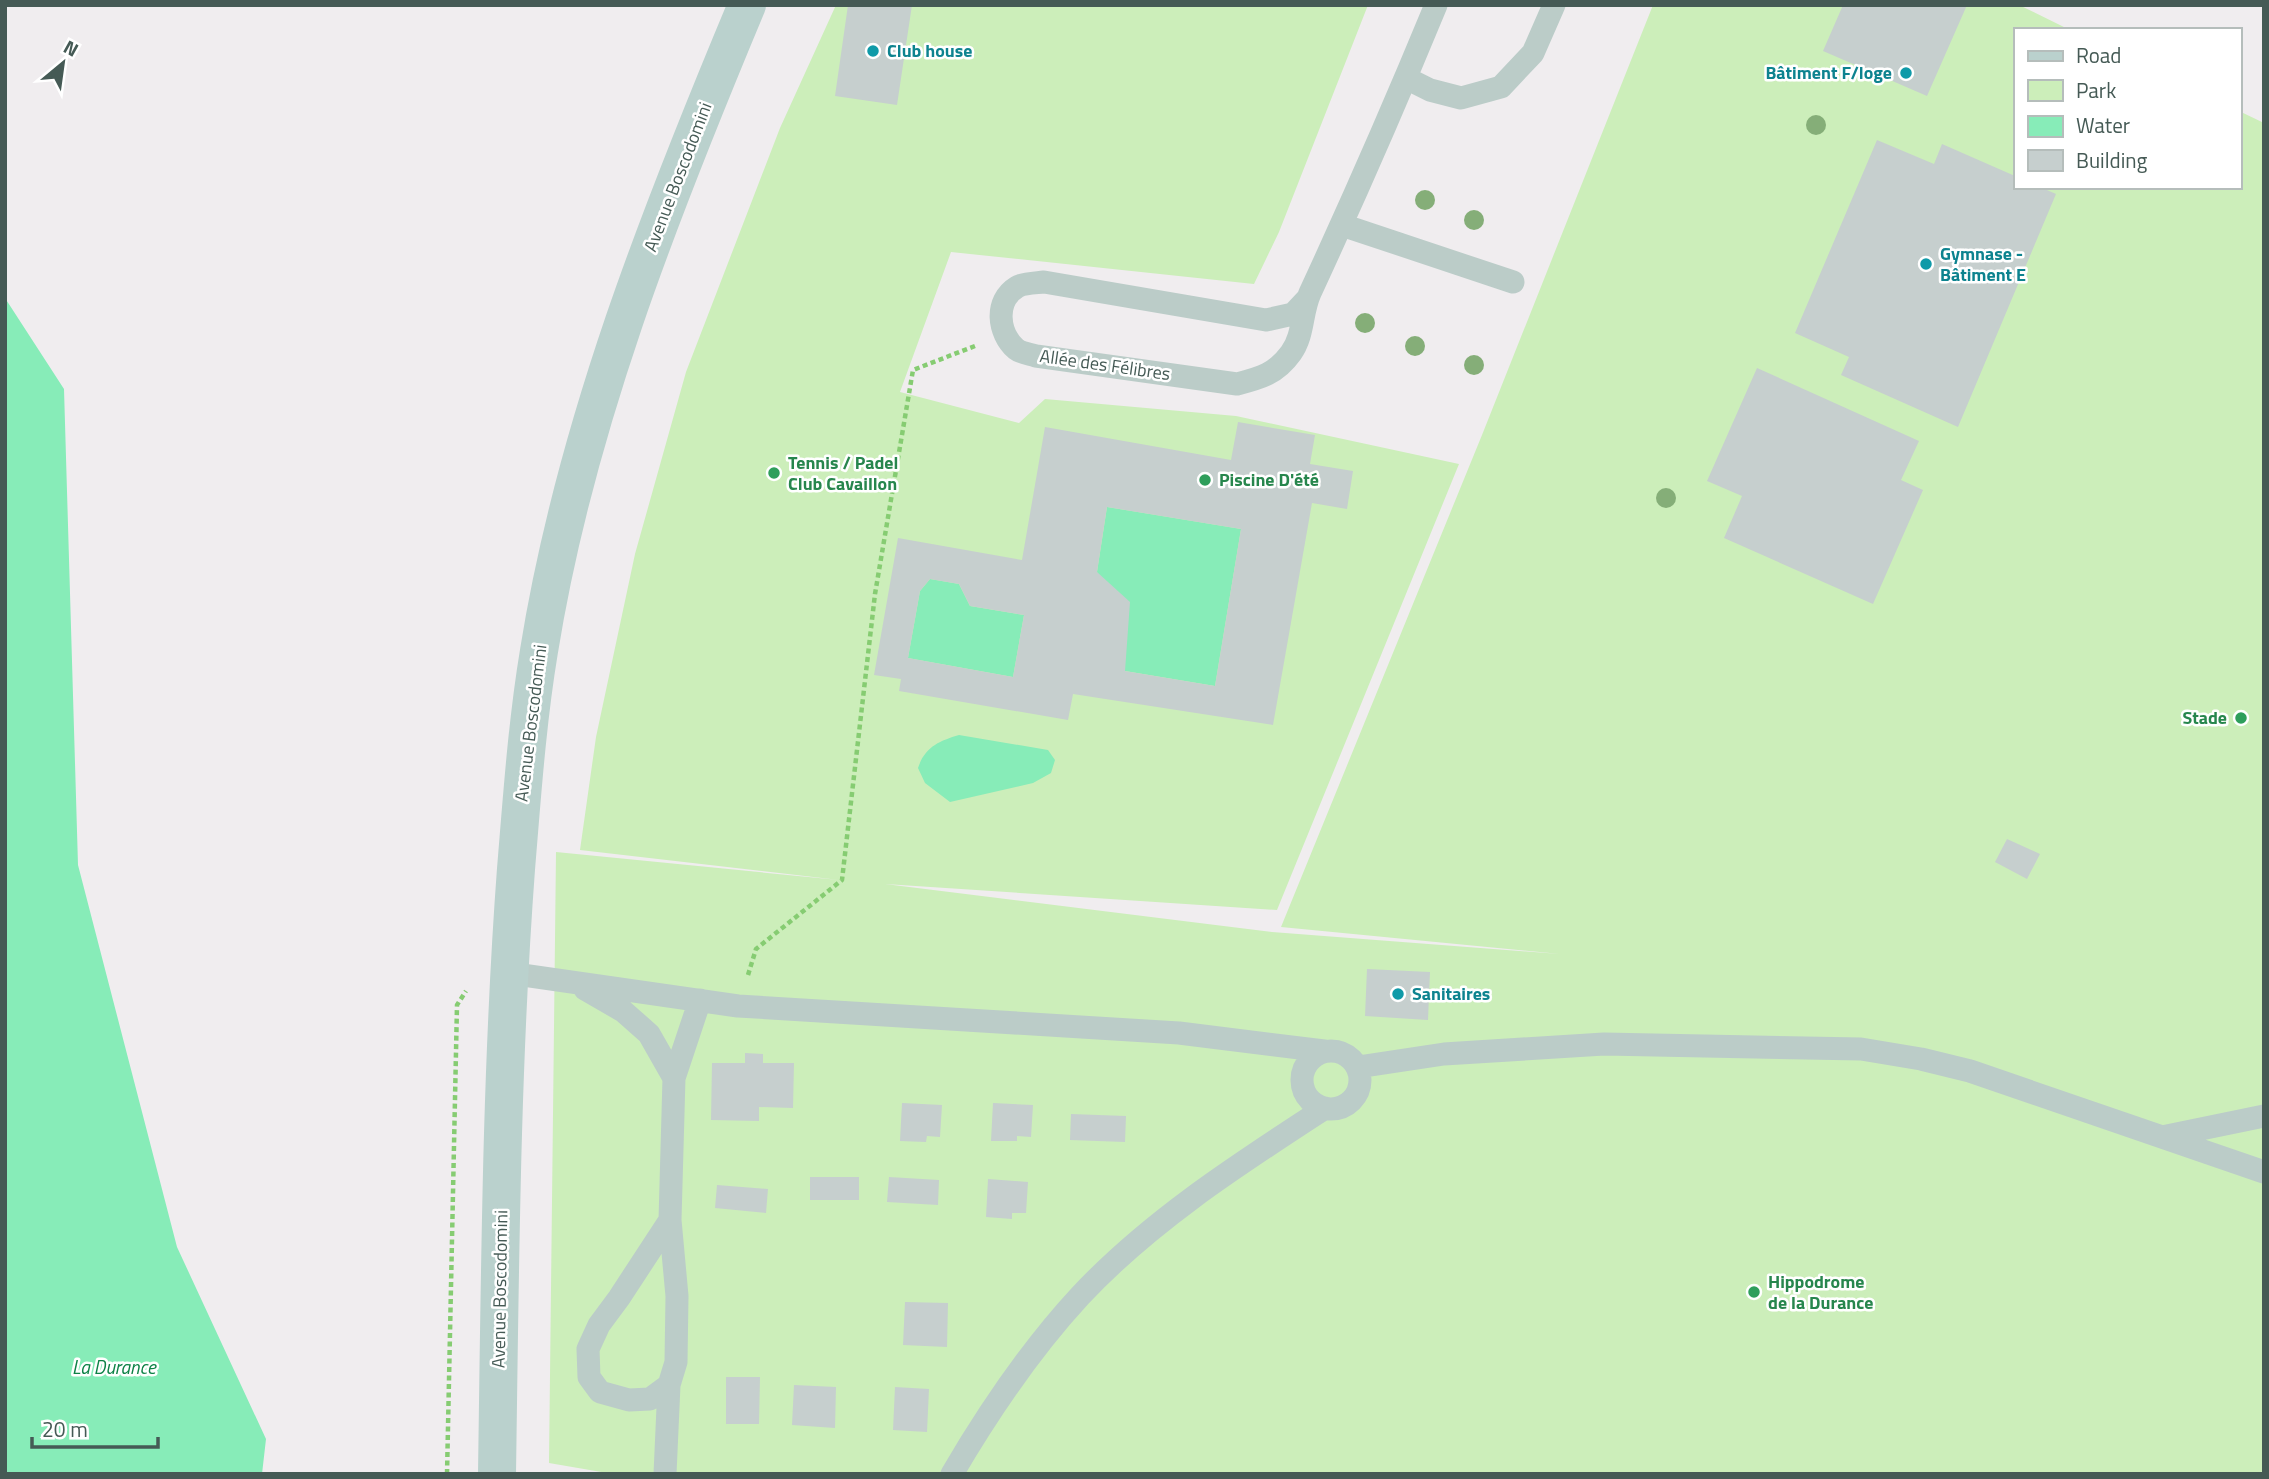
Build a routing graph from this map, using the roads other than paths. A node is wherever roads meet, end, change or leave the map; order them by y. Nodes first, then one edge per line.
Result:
1 (747, 5) edge
2 (1436, 5) edge
3 (1554, 5) edge
4 (1406, 78) junction
5 (1342, 225) junction
6 (1513, 282) dead end
7 (1308, 298) junction
8 (509, 973) junction
9 (573, 983) junction
10 (700, 1000) junction
11 (1324, 1051) junction
12 (1357, 1067) junction
13 (674, 1078) junction
14 (1325, 1108) junction
15 (2264, 1116) edge
16 (2162, 1137) junction
17 (2264, 1172) edge
18 (670, 1220) junction
19 (669, 1385) junction
20 (497, 1474) edge
21 (665, 1474) edge
22 (952, 1474) edge

1 - 8 main road, Avenue Boscodomini
2 - 4 lane, Allée des Félibres
3 - 4 lane
4 - 5 lane, Allée des Félibres
5 - 6 lane
5 - 7 lane, Allée des Félibres
7 - 7 lane, Allée des Félibres
8 - 9 lane
8 - 20 main road, Avenue Boscodomini
9 - 10 lane
9 - 13 lane
10 - 11 lane
10 - 13 lane
11 - 12 lane
11 - 14 lane
12 - 14 lane
12 - 16 lane
13 - 18 lane
14 - 22 lane
15 - 16 lane
16 - 17 lane
18 - 19 lane
18 - 19 lane
19 - 21 lane

